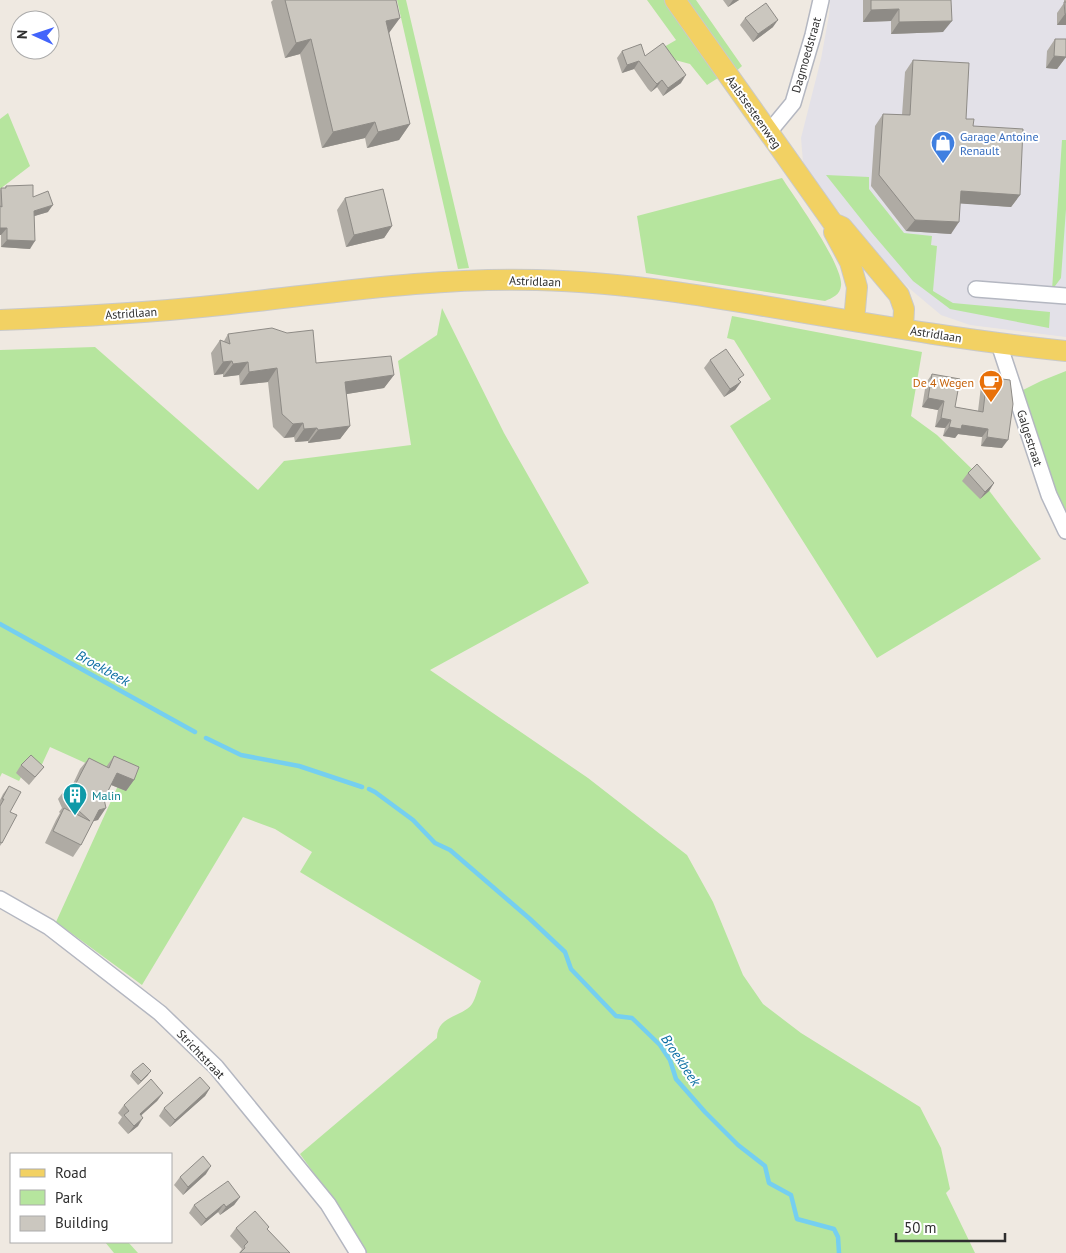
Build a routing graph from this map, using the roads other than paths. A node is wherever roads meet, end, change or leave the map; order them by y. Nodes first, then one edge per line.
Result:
1 (675, 0) edge
2 (821, 0) edge
3 (768, 132) junction
4 (833, 223) junction
5 (976, 289) dead end
6 (1066, 296) edge
7 (0, 320) edge
8 (854, 321) junction
9 (902, 328) junction
10 (999, 344) junction
11 (1066, 351) edge
12 (1066, 531) edge
13 (0, 898) edge
14 (358, 1253) edge

1 - 3 main road, Aalstsesteenweg
2 - 3 street, Dagmoedstraat
3 - 4 main road, Aalstsesteenweg
4 - 8 main road, Aalstsesteenweg
4 - 9 main road, Aalstsesteenweg
5 - 6 street
7 - 8 main road, Astridlaan
8 - 9 main road, Astridlaan
9 - 10 main road, Astridlaan
10 - 11 main road, Astridlaan
10 - 12 street, Galgestraat
13 - 14 street, Strichtstraat

